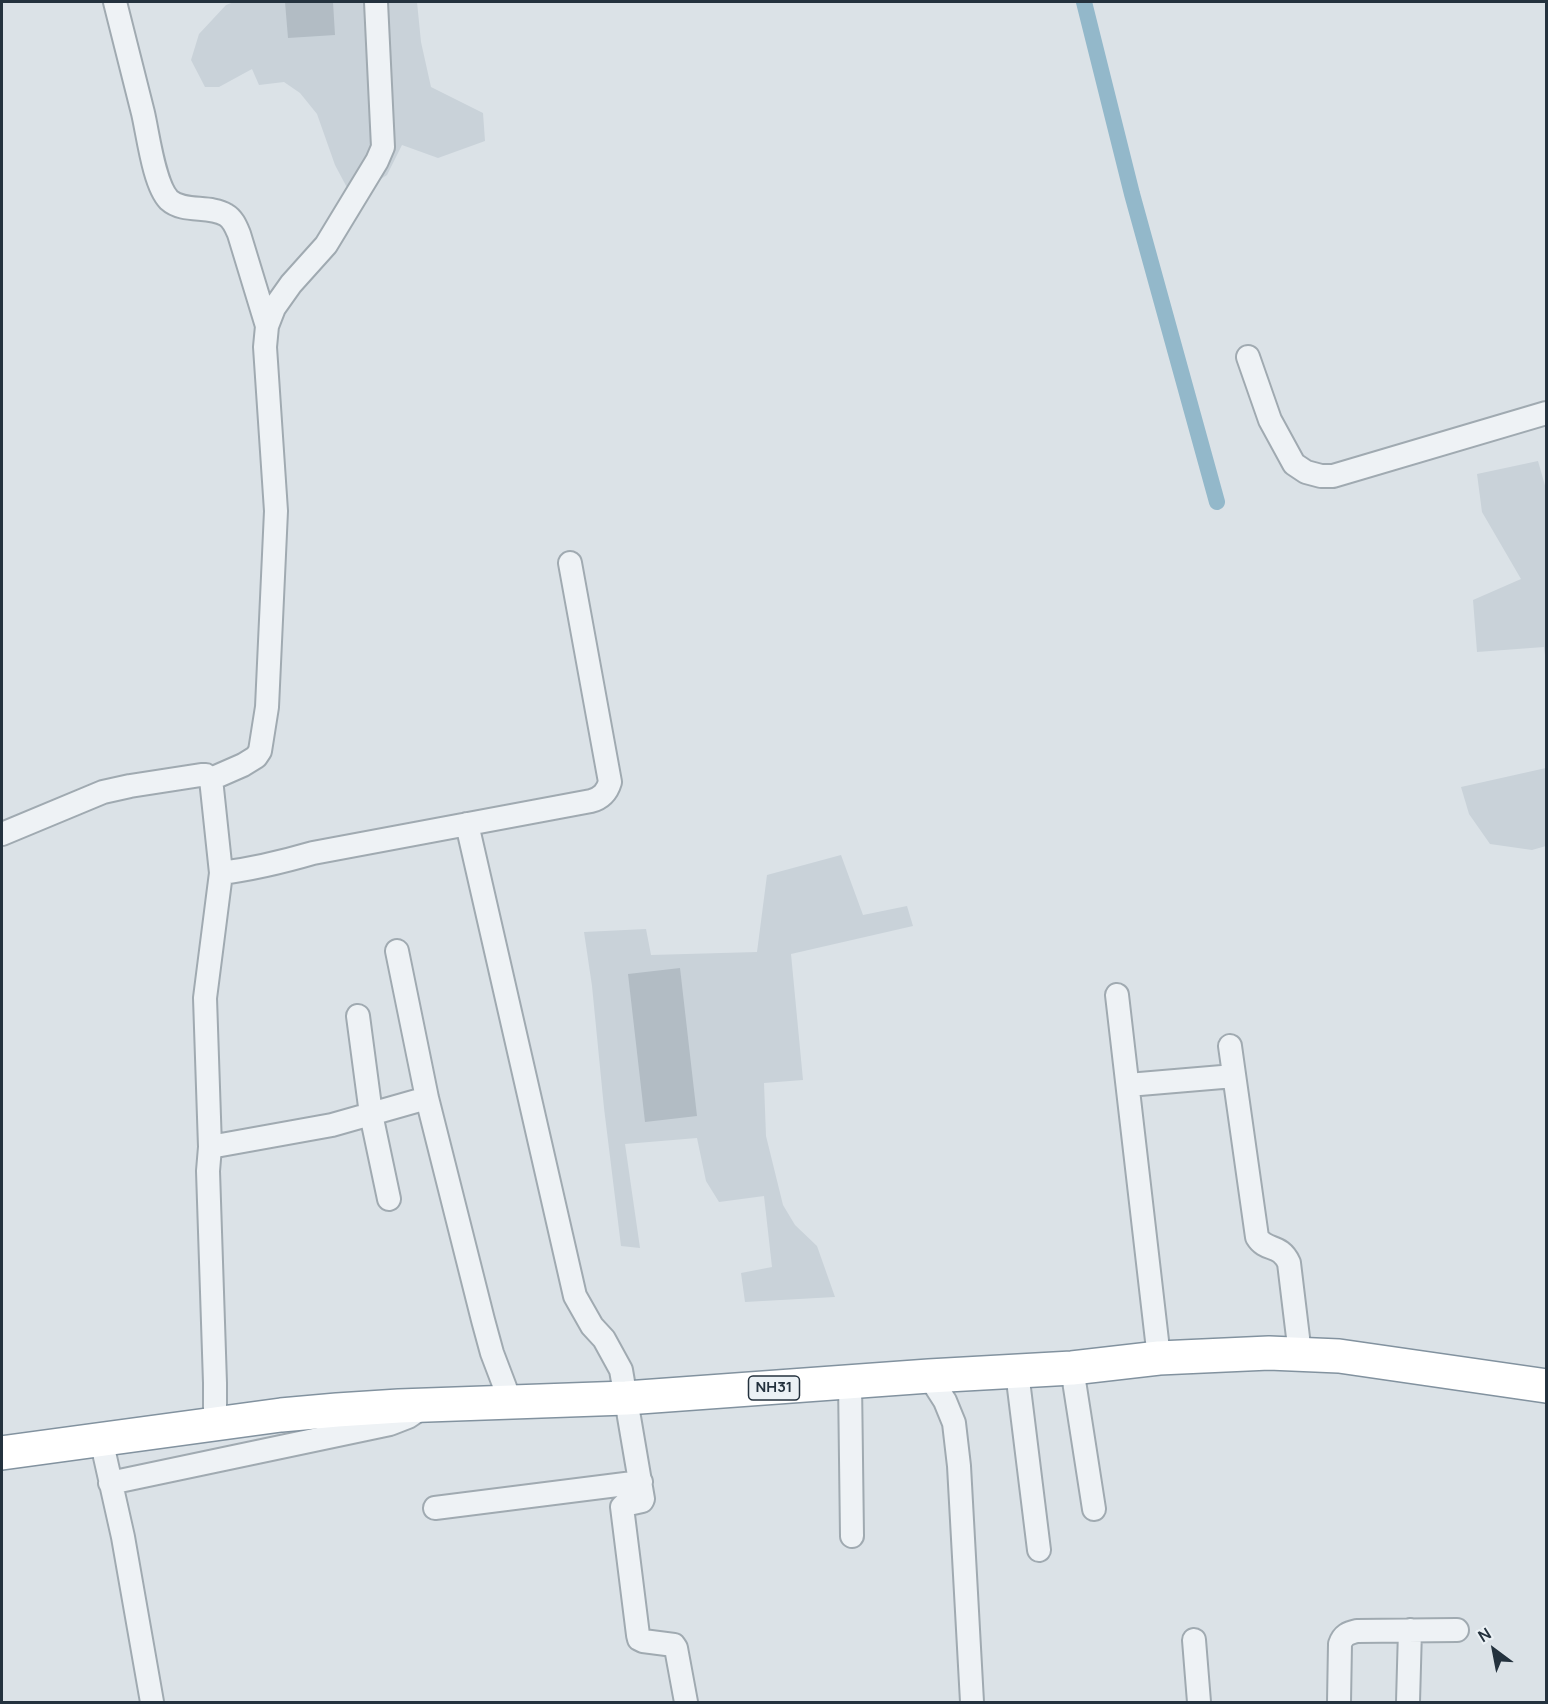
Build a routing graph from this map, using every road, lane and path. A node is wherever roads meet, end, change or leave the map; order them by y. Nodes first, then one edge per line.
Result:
1 (115, 2) edge
2 (376, 2) edge
3 (267, 326) junction
4 (1248, 357) dead end
5 (1546, 414) edge
6 (570, 563) dead end
7 (211, 778) junction
8 (467, 824) junction
9 (2, 834) edge
10 (221, 873) junction
11 (397, 951) dead end
12 (1117, 994) dead end
13 (358, 1016) dead end
14 (1230, 1046) dead end
15 (1234, 1076) junction
16 (1128, 1085) junction
17 (427, 1098) junction
18 (371, 1114) junction
19 (210, 1146) junction
20 (389, 1199) dead end
21 (1300, 1354) junction
22 (1160, 1358) junction
23 (1072, 1368) junction
24 (1017, 1372) junction
25 (929, 1376) junction
26 (850, 1382) junction
27 (1546, 1386) edge
28 (626, 1398) junction
29 (511, 1403) junction
30 (426, 1405) junction
31 (215, 1425) junction
32 (101, 1440) junction
33 (2, 1453) edge
34 (641, 1482) junction
35 (110, 1483) junction
36 (435, 1508) dead end
37 (1094, 1509) dead end
38 (852, 1536) dead end
39 (1039, 1550) dead end
40 (1410, 1630) junction
41 (1457, 1630) dead end
42 (1194, 1640) dead end
43 (152, 1702) edge
44 (686, 1702) edge
45 (972, 1702) edge
46 (1199, 1702) edge
47 (1339, 1702) edge
48 (1408, 1702) edge

1 - 3 street
2 - 3 street
3 - 7 street
4 - 5 street
6 - 8 street
7 - 9 street
7 - 10 street
8 - 10 street
8 - 28 street
10 - 19 street
11 - 17 street
12 - 16 street
13 - 18 street
14 - 15 street
15 - 16 street
15 - 21 street
16 - 22 street
17 - 18 street
17 - 29 street
18 - 19 street
18 - 20 street
19 - 31 street
21 - 22 highway, NH31
21 - 27 highway, NH31
22 - 23 highway, NH31
23 - 24 highway, NH31
23 - 37 street
24 - 25 highway, NH31
24 - 39 street
25 - 26 highway, NH31
25 - 45 street
26 - 28 highway, NH31
26 - 38 street
28 - 29 highway, NH31
28 - 34 street
29 - 30 highway, NH31
30 - 31 highway, NH31
30 - 35 street
31 - 32 highway, NH31
32 - 33 highway, NH31
32 - 35 street
34 - 36 street
34 - 44 street
35 - 43 street
40 - 41 street
40 - 47 street
40 - 48 street
42 - 46 street

